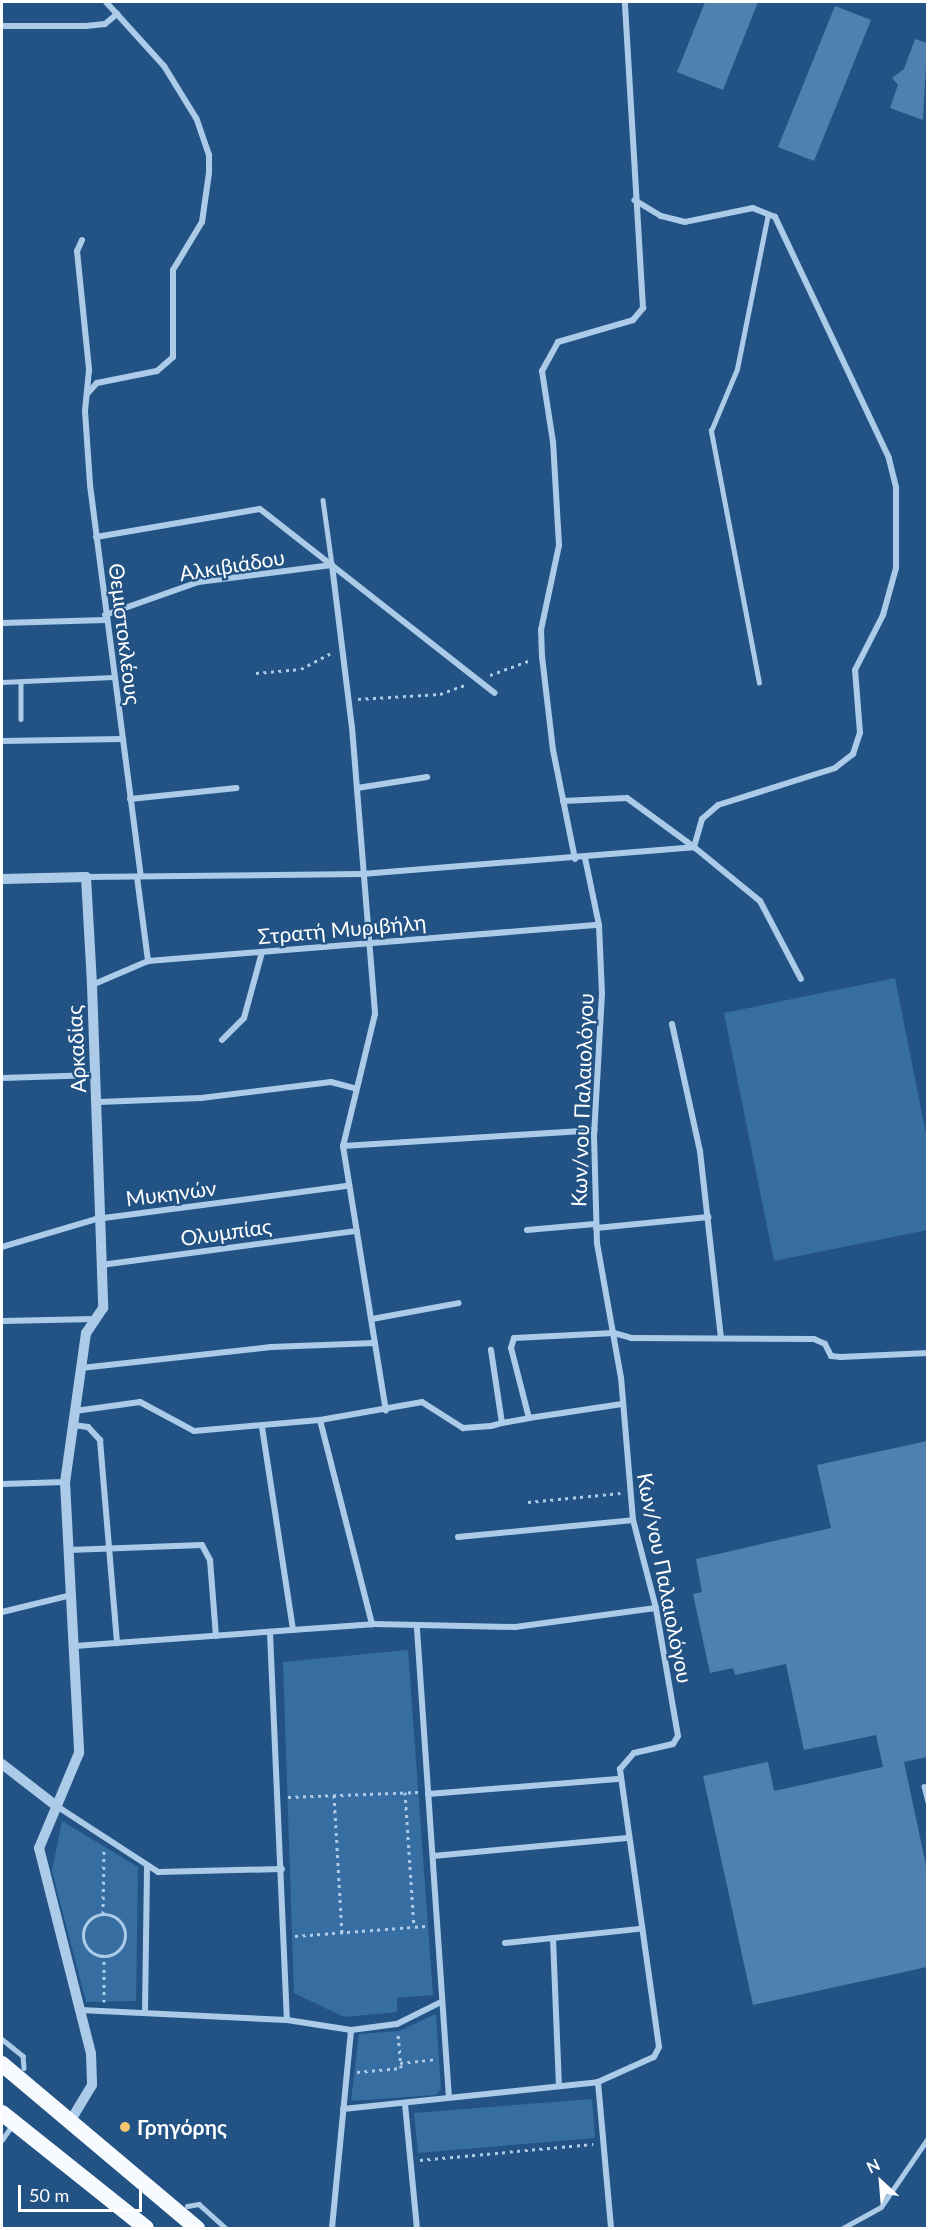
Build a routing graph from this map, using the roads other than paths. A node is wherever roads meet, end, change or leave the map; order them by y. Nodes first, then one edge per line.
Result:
1 (106, 2) edge
2 (626, 2) edge
3 (117, 14) junction
4 (2, 26) edge
5 (634, 200) junction
6 (768, 212) junction
7 (82, 240) dead end
8 (87, 394) junction
9 (323, 500) dead end
10 (96, 537) junction
11 (332, 564) junction
12 (105, 617) junction
13 (2, 623) edge
14 (113, 676) junction
15 (2, 682) edge
16 (21, 682) junction
17 (759, 683) dead end
18 (495, 693) dead end
19 (21, 718) dead end
20 (122, 739) junction
21 (2, 741) edge
22 (427, 777) dead end
23 (236, 788) dead end
24 (357, 788) junction
25 (130, 799) junction
26 (563, 801) junction
27 (694, 847) junction
28 (585, 858) junction
29 (575, 859) junction
30 (362, 874) junction
31 (86, 877) junction
32 (139, 877) junction
33 (2, 879) edge
34 (599, 925) junction
35 (370, 943) junction
36 (262, 952) junction
37 (148, 961) junction
38 (801, 979) dead end
39 (93, 985) junction
40 (672, 1024) dead end
41 (222, 1040) dead end
42 (98, 1075) junction
43 (2, 1078) edge
44 (354, 1088) junction
45 (99, 1102) junction
46 (594, 1130) junction
47 (343, 1146) junction
48 (348, 1186) junction
49 (708, 1217) junction
50 (96, 1219) junction
51 (596, 1226) junction
52 (527, 1230) dead end
53 (357, 1231) junction
54 (2, 1247) edge
55 (100, 1265) junction
56 (459, 1303) dead end
57 (97, 1319) junction
58 (372, 1319) junction
59 (2, 1321) edge
60 (614, 1333) junction
61 (721, 1338) junction
62 (375, 1343) junction
63 (491, 1350) dead end
64 (927, 1353) edge
65 (81, 1368) junction
66 (622, 1404) junction
67 (75, 1411) junction
68 (386, 1411) junction
69 (529, 1418) junction
70 (320, 1420) junction
71 (502, 1424) junction
72 (73, 1425) junction
73 (262, 1427) junction
74 (66, 1482) junction
75 (2, 1484) edge
76 (633, 1520) junction
77 (458, 1537) dead end
78 (110, 1546) junction
79 (69, 1550) junction
80 (72, 1595) junction
81 (656, 1608) junction
82 (2, 1612) edge
83 (372, 1624) junction
84 (417, 1629) junction
85 (293, 1630) junction
86 (270, 1633) junction
87 (216, 1636) junction
88 (117, 1643) junction
89 (75, 1646) junction
90 (2, 1764) edge
91 (620, 1779) junction
92 (924, 1786) dead end
93 (428, 1793) junction
94 (927, 1802) edge
95 (55, 1805) junction
96 (627, 1838) junction
97 (433, 1856) junction
98 (147, 1867) junction
99 (282, 1869) junction
100 (639, 1929) junction
101 (553, 1938) junction
102 (505, 1943) dead end
103 (441, 2002) junction
104 (79, 2010) junction
105 (145, 2012) junction
106 (287, 2020) junction
107 (351, 2030) junction
108 (2, 2039) edge
109 (2, 2064) edge
110 (24, 2068) dead end
111 (598, 2082) junction
112 (559, 2085) junction
113 (449, 2094) junction
114 (405, 2104) junction
115 (343, 2109) junction
116 (8, 2118) edge
117 (71, 2120) junction
118 (927, 2138) edge
119 (2, 2140) edge
120 (187, 2206) dead end
121 (146, 2229) edge
122 (197, 2229) edge
123 (226, 2229) edge
124 (332, 2229) edge
125 (417, 2229) edge
126 (610, 2229) edge
127 (843, 2229) edge

1 - 3 street
2 - 5 street
3 - 4 street
3 - 8 street
5 - 6 street
5 - 26 street
6 - 17 lane
6 - 27 street
7 - 8 street, Θεμιστοκλέους
8 - 10 street, Θεμιστοκλέους
9 - 11 lane
10 - 11 street
10 - 12 street, Θεμιστοκλέους
11 - 12 street, Αλκιβιάδου
11 - 18 street
11 - 24 street
12 - 13 street, Αλκιβιάδου
12 - 14 street, Θεμιστοκλέους
14 - 16 lane
14 - 20 street, Θεμιστοκλέους
15 - 16 lane
16 - 19 lane
20 - 21 street
20 - 25 street, Θεμιστοκλέους
22 - 24 street
23 - 25 street
24 - 30 street
25 - 32 street, Θεμιστοκλέους
26 - 27 street
26 - 29 street
27 - 28 street
27 - 38 street
28 - 29 street
28 - 34 street, Κων/νου Παλαιολόγου
29 - 30 street
30 - 32 street
30 - 35 street
31 - 32 street
31 - 33 street
31 - 39 street, Αρκαδίας
32 - 37 street, Θεμιστοκλέους
34 - 35 street, Στρατή Μυριβήλη
34 - 46 street, Κων/νου Παλαιολόγου
35 - 36 street, Στρατή Μυριβήλη
35 - 44 street
36 - 37 street, Στρατή Μυριβήλη
36 - 41 street
37 - 39 street, Στρατή Μυριβήλη
39 - 42 street, Αρκαδίας
40 - 49 street
42 - 43 street
42 - 45 street, Αρκαδίας
44 - 45 street
44 - 47 street
45 - 50 street, Αρκαδίας
46 - 47 street
46 - 51 street, Κων/νου Παλαιολόγου
47 - 48 street
48 - 50 street, Μυκηνών
48 - 53 street
49 - 51 street
49 - 61 street
50 - 54 street, Μυκηνών
50 - 55 street, Αρκαδίας
51 - 52 street
51 - 60 street, Κων/νου Παλαιολόγου
53 - 55 street, Ολυμπίας
53 - 58 street
55 - 57 street, Αρκαδίας
56 - 58 street
57 - 59 street
57 - 65 street, Αρκαδίας
58 - 62 street
60 - 61 street
60 - 66 street, Κων/νου Παλαιολόγου
60 - 69 street
61 - 64 street
62 - 65 street
62 - 68 street
63 - 71 street
65 - 67 street, Αρκαδίας
66 - 69 street
66 - 76 street, Κων/νου Παλαιολόγου
67 - 72 street, Αρκαδίας
67 - 73 street
68 - 70 street
68 - 71 street
69 - 71 street
70 - 73 street
70 - 83 street
72 - 74 street, Αρκαδίας
72 - 78 street
73 - 85 street
74 - 75 street
74 - 79 street, Αρκαδίας
76 - 77 street
76 - 81 street, Κων/νου Παλαιολόγου
78 - 79 street
78 - 87 street
78 - 88 street
79 - 80 street, Αρκαδίας
80 - 82 street
80 - 89 street, Αρκαδίας
81 - 84 street
81 - 91 street, Κων/νου Παλαιολόγου
83 - 84 street
83 - 85 street
84 - 93 street
85 - 86 street
86 - 87 street
86 - 99 street
87 - 88 street
88 - 89 street
89 - 95 street, Αρκαδίας
90 - 95 street
91 - 93 street
91 - 96 street
92 - 94 lane
93 - 97 street
95 - 98 street
95 - 104 street, Αρκαδίας
96 - 97 street
96 - 100 street
97 - 103 street
98 - 99 street
98 - 105 street
99 - 106 street
100 - 101 street
100 - 111 street
101 - 102 street
101 - 112 street
103 - 107 street
103 - 113 street
104 - 105 street
104 - 117 street, Αρκαδίας
105 - 106 street
106 - 107 street
107 - 115 street
108 - 110 lane
109 - 117 highway
111 - 112 street
111 - 126 street
112 - 113 street
113 - 114 street
114 - 115 street
114 - 125 street
115 - 124 street
116 - 119 lane
116 - 121 highway
117 - 122 highway
118 - 127 lane
120 - 123 lane

